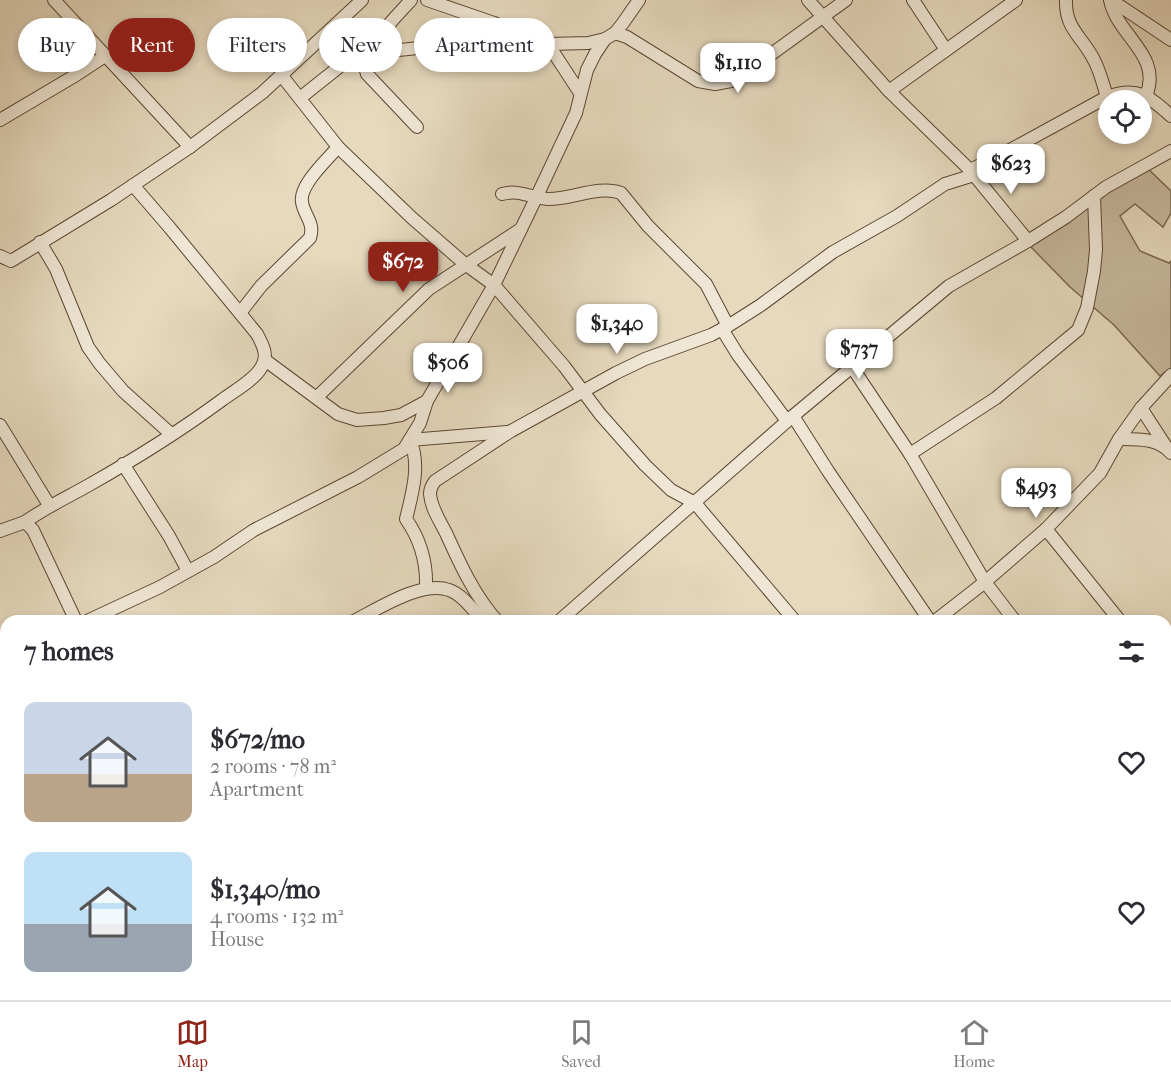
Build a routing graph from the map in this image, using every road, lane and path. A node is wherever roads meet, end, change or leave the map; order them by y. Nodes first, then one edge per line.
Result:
1 (54, 0) edge
2 (362, 0) edge
3 (411, 0) edge
4 (427, 0) edge
5 (639, 0) edge
6 (808, 0) edge
7 (846, 0) edge
8 (914, 0) edge
9 (1066, 0) edge
10 (1110, 0) edge
11 (1010, 2) edge
12 (823, 17) junction
13 (70, 18) edge
14 (395, 18) edge
15 (479, 18) edge
16 (610, 36) junction
17 (1171, 40) edge
18 (555, 44) edge
19 (96, 46) edge
20 (946, 50) junction
21 (555, 55) edge
22 (105, 56) junction
23 (78, 72) edge
24 (333, 72) edge
25 (366, 72) edge
26 (76, 75) junction
27 (282, 76) junction
28 (1105, 90) edge
29 (1148, 90) edge
30 (889, 91) junction
31 (580, 93) junction
32 (300, 98) junction
33 (1152, 101) edge
34 (1098, 102) edge
35 (1171, 116) edge
36 (0, 120) edge
37 (417, 127) dead end
38 (190, 147) junction
39 (338, 147) junction
40 (1171, 151) edge
41 (972, 172) junction
42 (133, 185) junction
43 (502, 194) dead end
44 (537, 196) junction
45 (1094, 196) junction
46 (522, 228) junction
47 (1028, 241) junction
48 (40, 242) junction
49 (4, 261) edge
50 (465, 264) junction
51 (494, 285) junction
52 (240, 313) junction
53 (725, 328) junction
54 (265, 360) junction
55 (852, 367) junction
56 (1171, 375) edge
57 (583, 392) junction
58 (317, 398) junction
59 (427, 402) junction
60 (1141, 408) junction
61 (790, 418) junction
62 (0, 425) edge
63 (511, 431) junction
64 (171, 434) junction
65 (1119, 439) junction
66 (410, 440) junction
67 (1169, 451) edge
68 (910, 454) junction
69 (123, 464) junction
70 (695, 503) junction
71 (50, 505) junction
72 (26, 522) junction
73 (1046, 529) junction
74 (0, 531) edge
75 (188, 572) junction
76 (985, 582) junction
77 (426, 588) junction
78 (73, 615) edge
79 (99, 615) edge
80 (367, 615) edge
81 (478, 615) edge
82 (492, 615) edge
83 (566, 615) edge
84 (790, 615) edge
85 (928, 615) edge
86 (940, 615) edge
87 (1010, 615) edge
88 (1115, 615) edge

1 - 13 street
2 - 27 street
3 - 14 street
4 - 15 street
5 - 16 street
6 - 12 street
7 - 12 street
8 - 20 street
9 - 28 street
10 - 17 street
10 - 29 street
11 - 20 street
12 - 16 street
12 - 30 street
16 - 18 street
16 - 31 street
19 - 22 street
20 - 30 street
21 - 31 street
22 - 26 street
22 - 38 street
23 - 26 street
24 - 32 street
25 - 37 street
26 - 36 street
27 - 32 street
27 - 38 street
30 - 41 street
31 - 44 street
32 - 39 street
33 - 35 street
34 - 41 street
38 - 42 street
39 - 50 street
39 - 52 street
40 - 45 street
41 - 47 street
41 - 53 street
42 - 48 street
42 - 52 street
43 - 44 street
44 - 46 street
44 - 53 street
45 - 47 street
45 - 68 street
46 - 50 street
46 - 51 street
47 - 55 street
48 - 49 street
48 - 64 street
50 - 51 street
50 - 58 street
51 - 57 street
51 - 59 street
52 - 54 street
53 - 57 street
53 - 61 street
54 - 58 street
54 - 64 street
55 - 61 street
55 - 68 street
56 - 60 street
57 - 63 street
57 - 70 street
58 - 59 street
59 - 66 street
60 - 65 street
60 - 67 street
61 - 70 street
61 - 85 street
62 - 71 street
63 - 66 street
63 - 82 street
64 - 69 street
65 - 67 street
65 - 73 street
66 - 75 street
66 - 77 street
68 - 76 street
69 - 71 street
69 - 75 street
70 - 83 street
70 - 84 street
71 - 72 street
72 - 74 street
72 - 78 street
73 - 76 street
73 - 88 street
75 - 79 street
76 - 86 street
76 - 87 street
77 - 80 street
77 - 81 street

